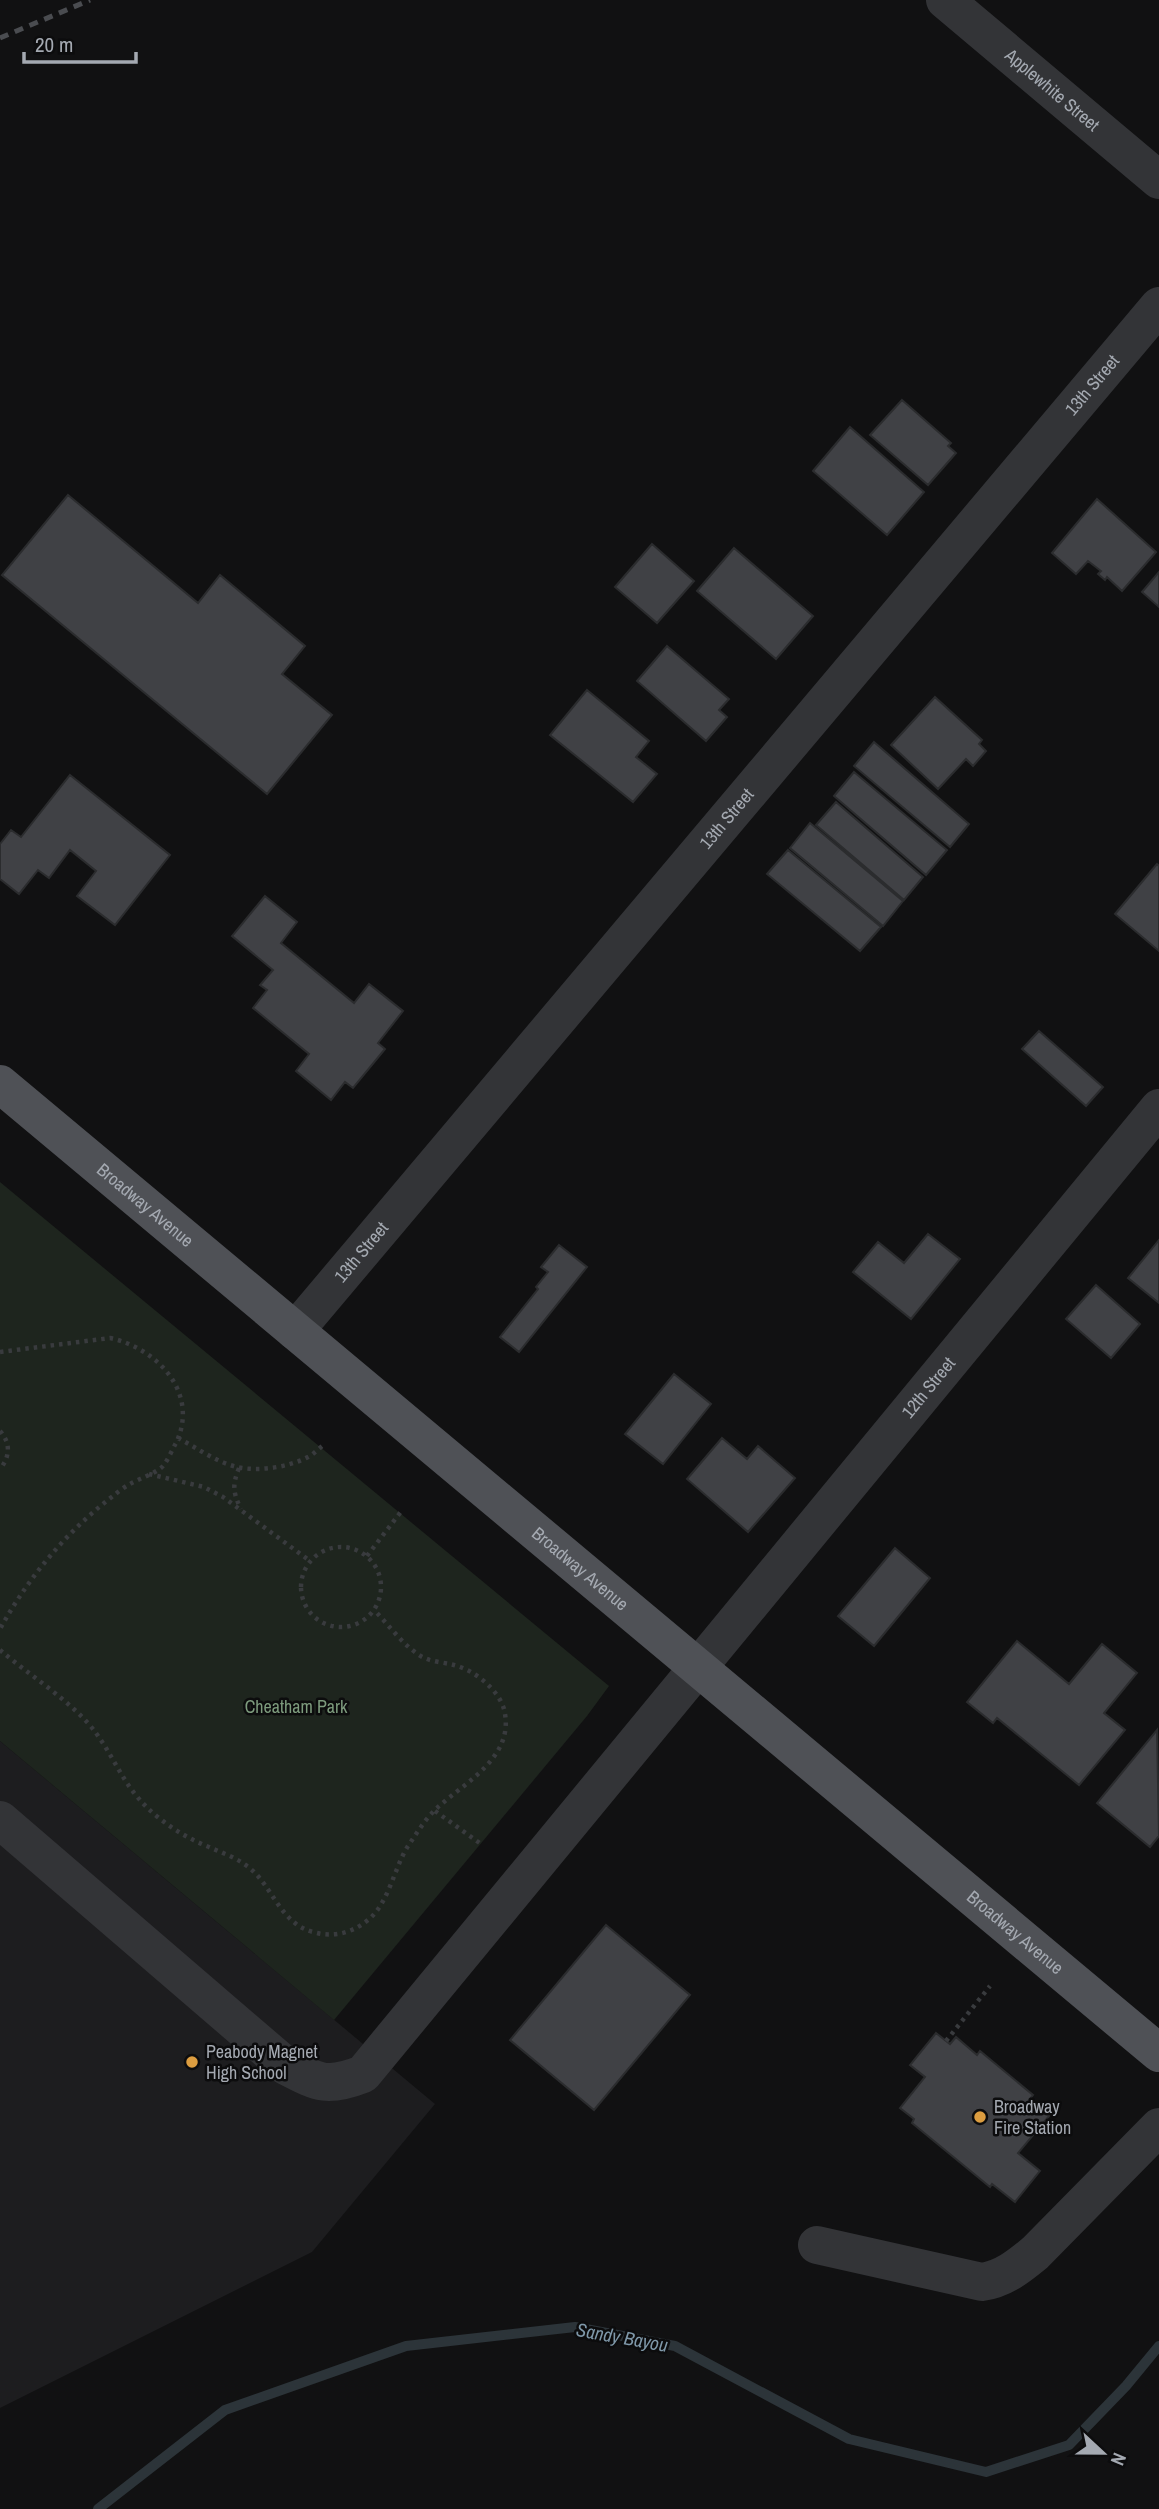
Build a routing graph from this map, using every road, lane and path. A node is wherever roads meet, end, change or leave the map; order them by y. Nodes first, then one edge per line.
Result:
1 (945, 0) edge
2 (1159, 180) edge
3 (1159, 306) edge
4 (0, 1084) edge
5 (1159, 1108) edge
6 (295, 1331) junction
7 (0, 1352) edge
8 (0, 1432) edge
9 (178, 1438) junction
10 (325, 1444) dead end
11 (239, 1468) junction
12 (0, 1469) edge
13 (149, 1474) junction
14 (404, 1509) dead end
15 (242, 1511) junction
16 (367, 1556) junction
17 (310, 1561) junction
18 (374, 1610) junction
19 (0, 1629) edge
20 (0, 1650) edge
21 (697, 1668) junction
22 (435, 1811) junction
23 (0, 1820) edge
24 (481, 1844) dead end
25 (990, 1986) dead end
26 (946, 2041) dead end
27 (1159, 2053) edge
28 (1159, 2127) edge
29 (817, 2245) dead end

1 - 2 street, Applewhite Street
3 - 6 street, 13th Street
4 - 6 main road, Broadway Avenue
5 - 21 street, 12th Street
6 - 21 main road, Broadway Avenue
7 - 9 path
8 - 12 path
9 - 11 path
9 - 13 path
10 - 11 path
11 - 15 path
13 - 15 path
13 - 19 path
14 - 16 path
15 - 17 path
16 - 17 path
16 - 18 path
17 - 18 path
18 - 22 path
20 - 22 path
21 - 23 street, 12th Street
21 - 27 main road, Broadway Avenue
22 - 24 path
25 - 26 path
28 - 29 street

